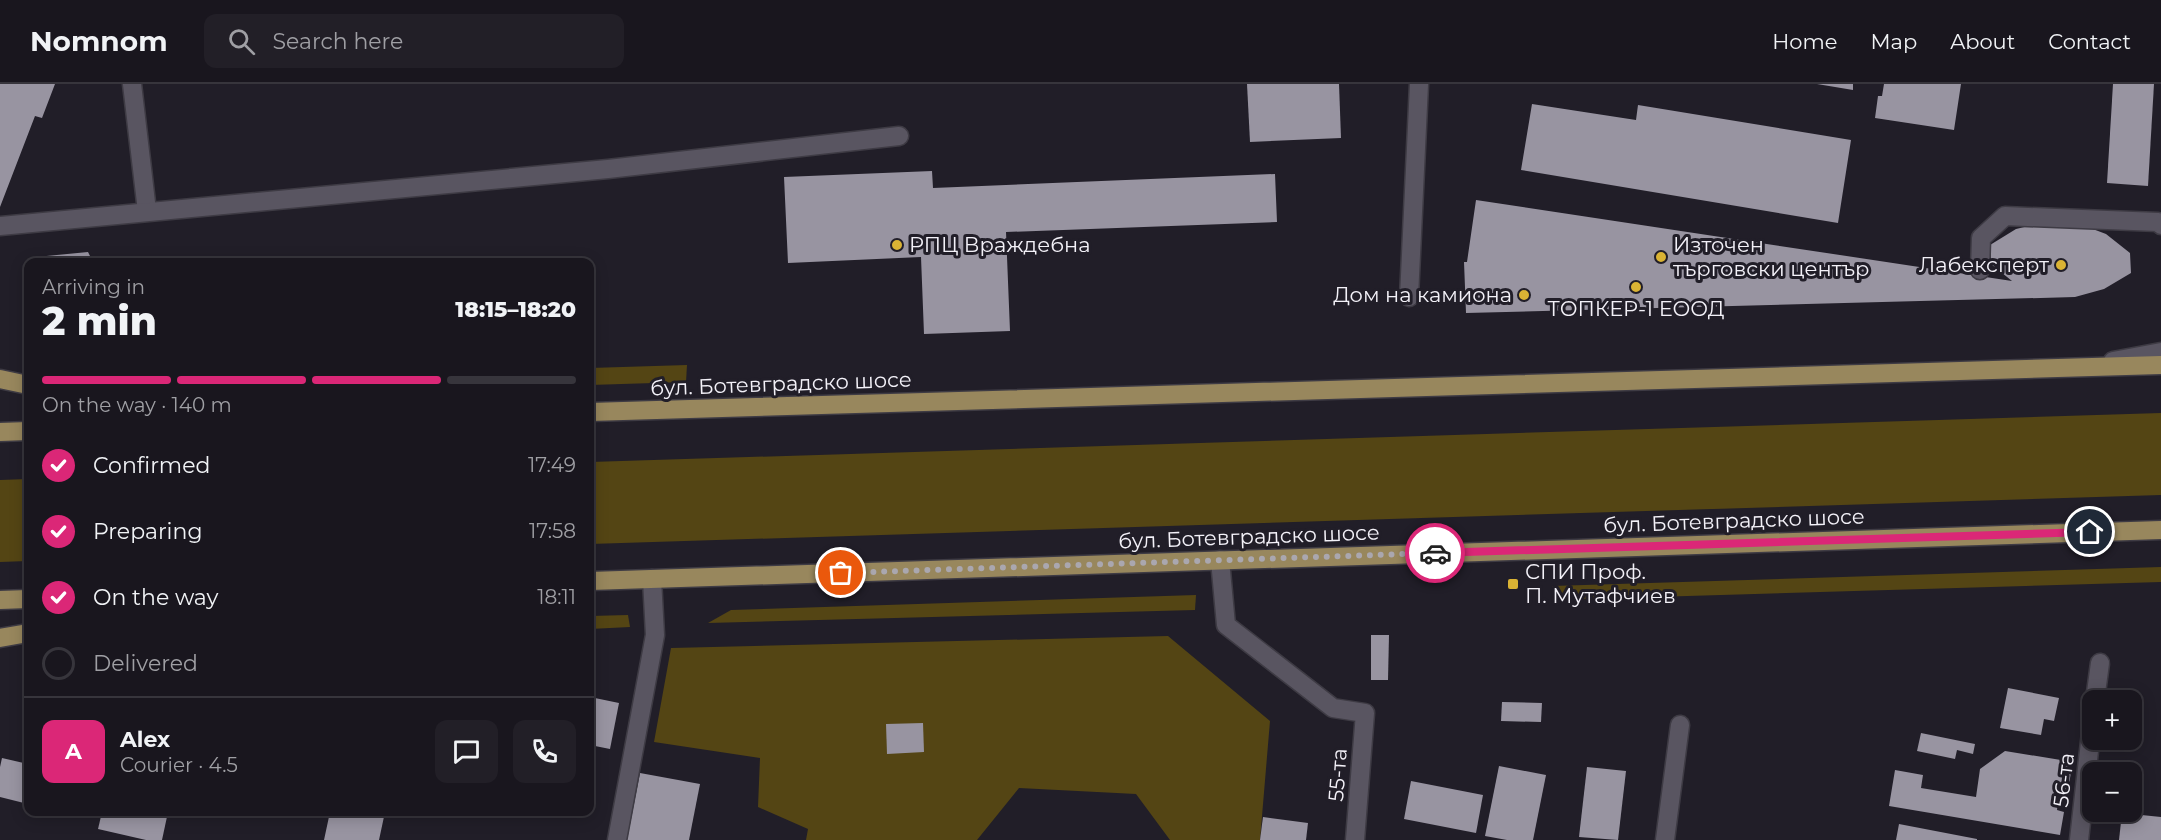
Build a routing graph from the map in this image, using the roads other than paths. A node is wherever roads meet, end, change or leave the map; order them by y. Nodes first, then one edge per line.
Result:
1 (132, 84) edge
2 (1419, 84) edge
3 (899, 136) dead end
4 (147, 211) junction
5 (2161, 225) edge
6 (0, 226) edge
7 (1980, 270) dead end
8 (1408, 297) dead end
9 (2161, 352) edge
10 (2161, 365) edge
11 (2076, 368) junction
12 (0, 379) edge
13 (24, 384) edge
14 (594, 412) edge
15 (24, 431) edge
16 (0, 432) edge
17 (2161, 530) edge
18 (1220, 560) junction
19 (652, 579) junction
20 (594, 581) edge
21 (24, 599) edge
22 (0, 600) edge
23 (24, 634) edge
24 (0, 638) edge
25 (2100, 663) dead end
26 (2096, 690) edge
27 (1680, 725) dead end
28 (2089, 750) edge
29 (618, 840) edge
30 (1356, 840) edge
31 (1665, 840) edge
32 (2079, 840) edge

1 - 4 street
2 - 8 street
3 - 4 street
4 - 6 street
5 - 7 street
9 - 11 street
10 - 11 main road, бул. Ботевградско шосе
11 - 14 main road, бул. Ботевградско шосе
12 - 13 main road
15 - 16 main road
17 - 18 main road, бул. Ботевградско шосе
18 - 19 main road, бул. Ботевградско шосе
18 - 30 street, 55-та
19 - 20 main road, бул. Ботевградско шосе
19 - 29 street
21 - 22 main road
23 - 24 main road
25 - 26 street
27 - 31 street
28 - 32 street, 56-та

